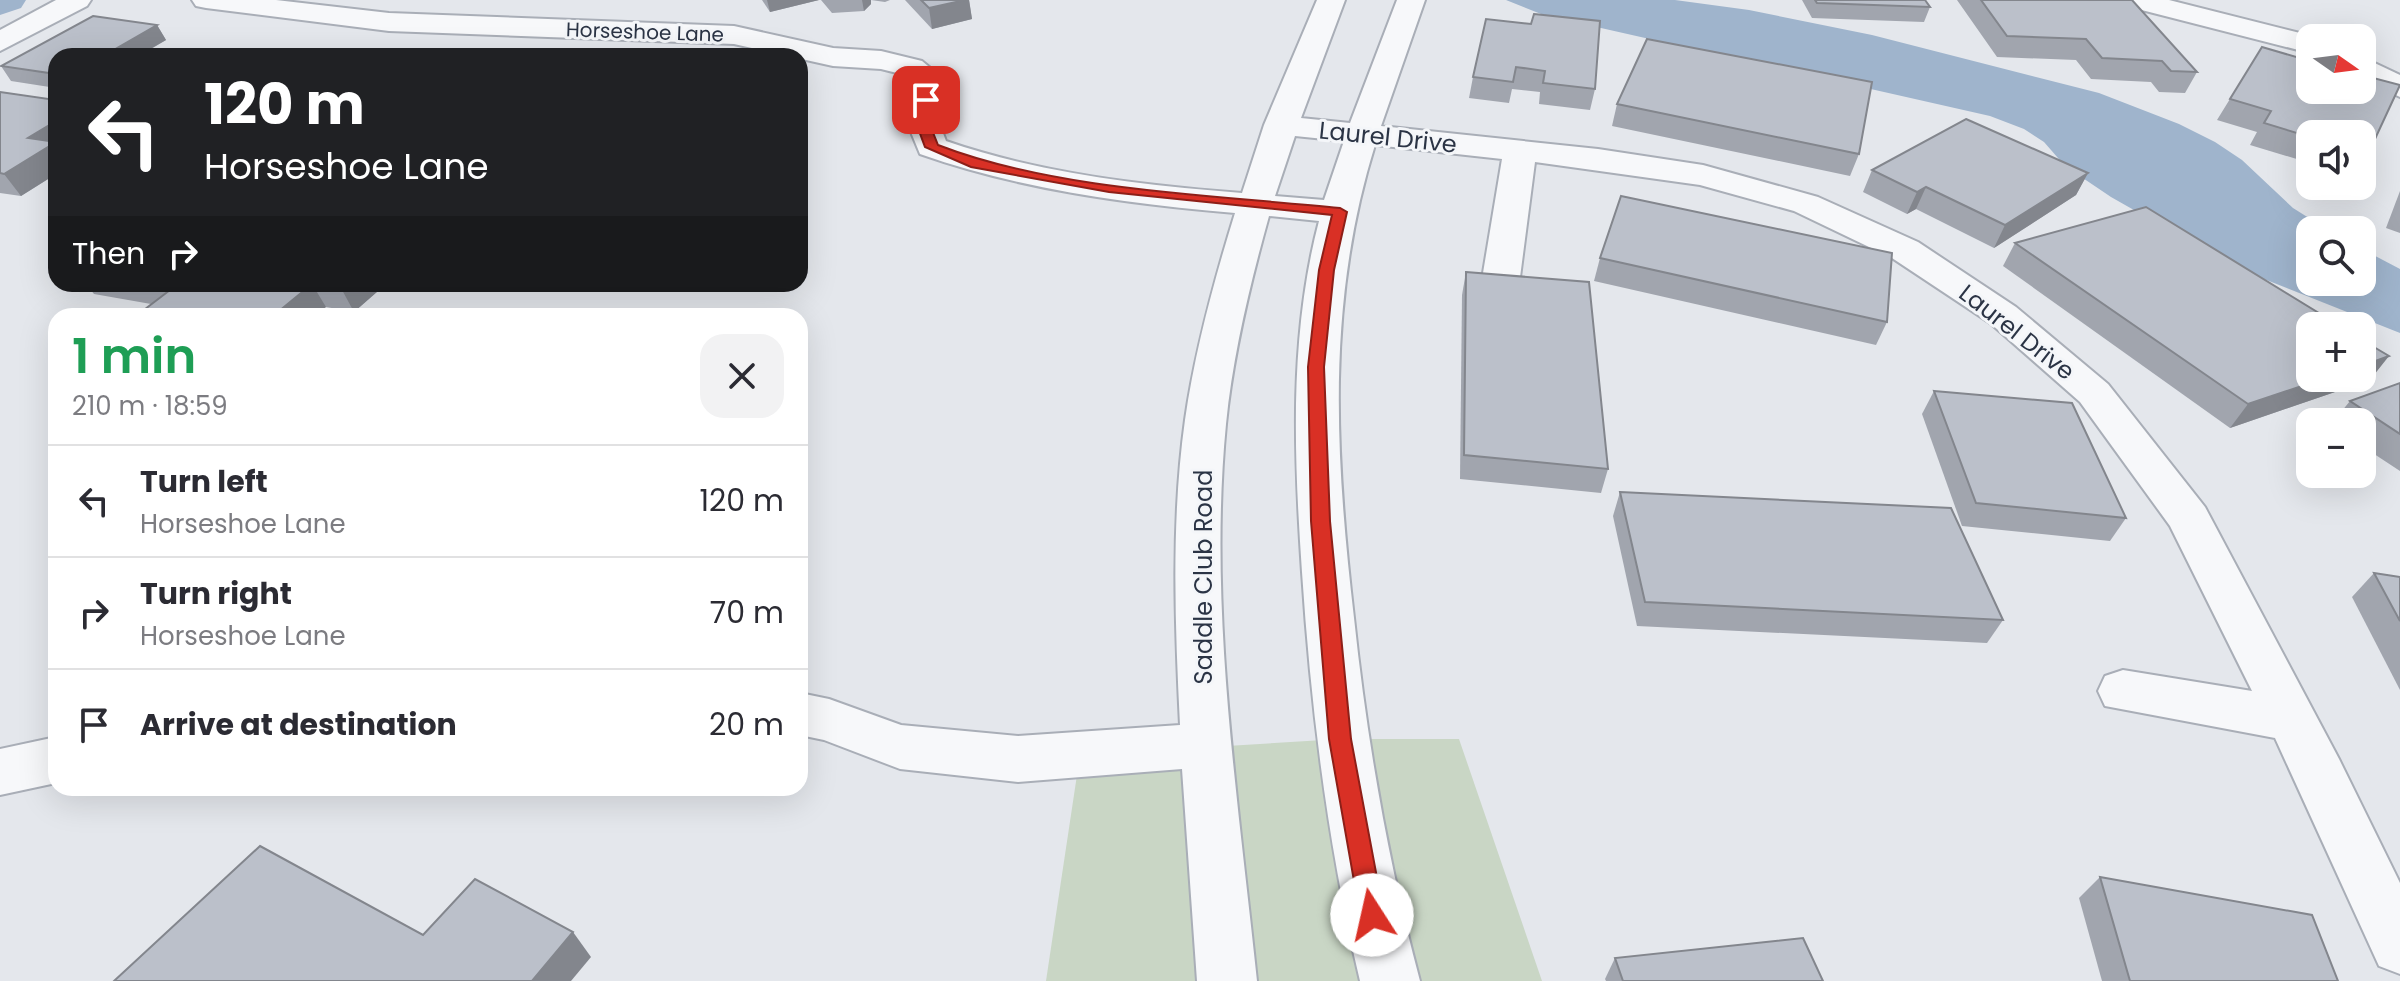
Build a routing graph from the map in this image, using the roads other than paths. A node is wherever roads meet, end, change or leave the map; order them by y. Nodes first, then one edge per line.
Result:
1 (77, 0) edge
2 (206, 0) edge
3 (1331, 0) edge
4 (1411, 0) edge
5 (2136, 0) edge
6 (2296, 40) edge
7 (0, 42) edge
8 (792, 48) edge
9 (808, 51) edge
10 (2400, 51) edge
11 (2376, 53) edge
12 (2376, 74) edge
13 (2400, 88) edge
14 (1280, 125) junction
15 (1364, 134) junction
16 (1520, 150) junction
17 (1253, 204) junction
18 (1340, 212) junction
19 (1500, 285) edge
20 (2123, 691) dead end
21 (808, 716) edge
22 (2291, 719) junction
23 (1205, 745) junction
24 (48, 762) edge
25 (0, 772) edge
26 (2400, 946) edge
27 (1227, 981) edge
28 (1390, 981) edge

1 - 7 street
2 - 8 street, Horseshoe Lane
3 - 14 street, Saddle Club Road
4 - 15 street
5 - 6 street
9 - 17 street, Horseshoe Lane
10 - 11 street
12 - 13 street
14 - 15 street, Laurel Drive
14 - 17 street, Saddle Club Road
15 - 16 street, Laurel Drive
15 - 18 street
16 - 19 street
16 - 22 street, Laurel Drive
17 - 18 street, Horseshoe Lane
17 - 23 street, Saddle Club Road
18 - 28 street
20 - 22 street
21 - 23 street
22 - 26 street, Laurel Drive
23 - 27 street, Saddle Club Road
24 - 25 street

